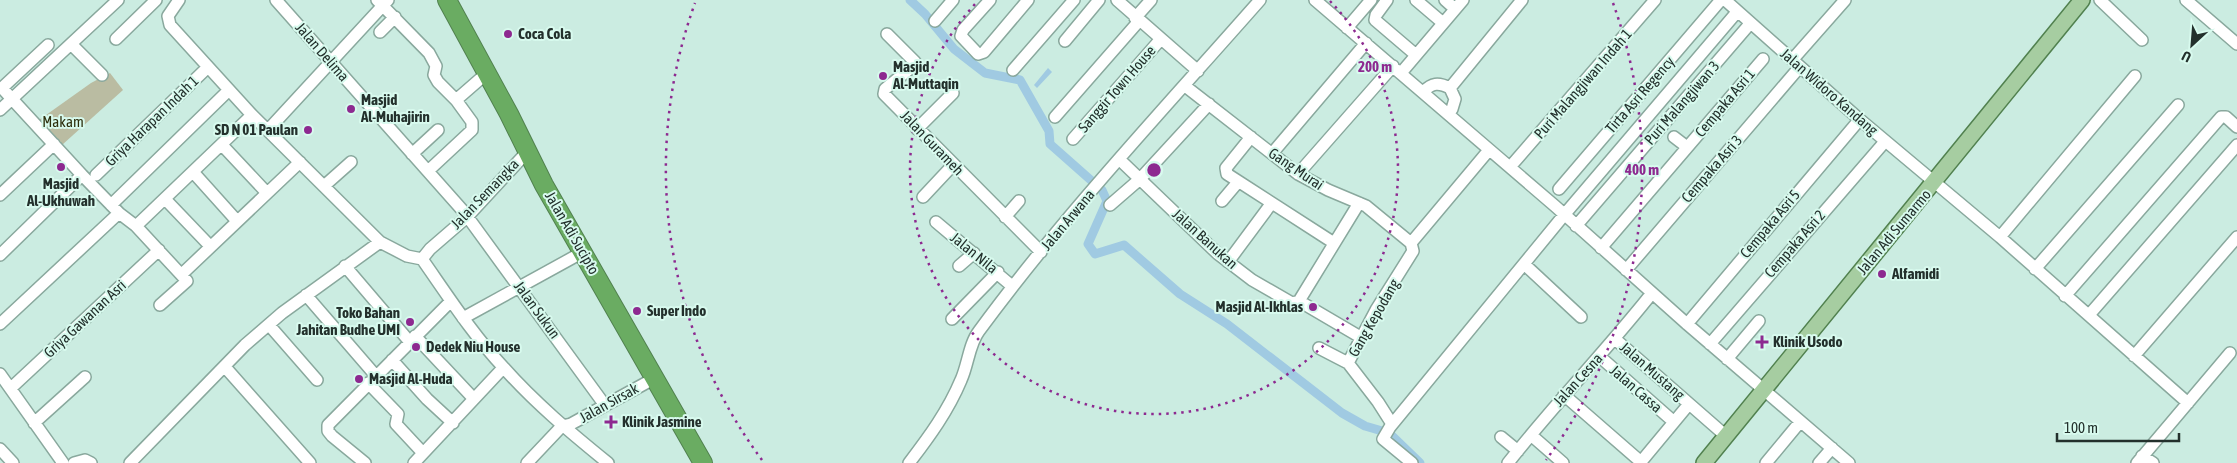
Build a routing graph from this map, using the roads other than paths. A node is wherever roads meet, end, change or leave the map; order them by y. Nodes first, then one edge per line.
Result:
1 (118, 0) edge
2 (156, 0) edge
3 (276, 0) edge
4 (953, 0) edge
5 (990, 0) edge
6 (1028, 0) edge
7 (1074, 0) edge
8 (1099, 0) edge
9 (1117, 0) edge
10 (1150, 0) edge
11 (1260, 0) edge
12 (1315, 0) edge
13 (1371, 0) edge
14 (1387, 0) edge
15 (1416, 0) edge
16 (1445, 0) edge
17 (1522, 0) edge
18 (1655, 0) edge
19 (1845, 0) edge
20 (2082, 0) edge
21 (2100, 0) edge
22 (2186, 0) edge
23 (174, 1) edge
24 (449, 1) edge
25 (383, 2) edge
26 (1459, 4) edge
27 (1731, 4) edge
28 (395, 17) junction
29 (1137, 19) junction
30 (935, 21) dead end
31 (1443, 23) junction
32 (1748, 26) dead end
33 (1347, 28) junction
34 (380, 32) dead end
35 (887, 34) dead end
36 (116, 39) dead end
37 (1160, 40) junction
38 (2142, 40) dead end
39 (1065, 41) dead end
40 (1366, 43) junction
41 (71, 44) junction
42 (2237, 44) edge
43 (48, 45) dead end
44 (1416, 55) junction
45 (1762, 59) dead end
46 (330, 62) junction
47 (1795, 64) junction
48 (208, 67) junction
49 (1397, 69) junction
50 (1013, 70) dead end
51 (1198, 71) junction
52 (487, 74) junction
53 (102, 75) dead end
54 (2134, 76) dead end
55 (1185, 86) junction
56 (1450, 88) junction
57 (229, 90) junction
58 (953, 92) dead end
59 (1423, 92) junction
60 (12, 99) junction
61 (456, 100) junction
62 (1209, 104) junction
63 (2178, 105) dead end
64 (0, 110) edge
65 (1448, 114) junction
66 (252, 115) junction
67 (1055, 117) dead end
68 (1854, 125) dead end
69 (2237, 127) edge
70 (918, 129) junction
71 (268, 130) junction
72 (438, 130) dead end
73 (1251, 137) junction
74 (1674, 137) dead end
75 (1073, 139) dead end
76 (54, 144) junction
77 (222, 145) junction
78 (1882, 145) dead end
79 (2237, 145) edge
80 (1687, 148) junction
81 (1275, 150) dead end
82 (1489, 150) junction
83 (528, 151) junction
84 (412, 154) junction
85 (1120, 160) junction
86 (300, 162) junction
87 (351, 162) dead end
88 (953, 165) junction
89 (1510, 167) junction
90 (428, 171) junction
91 (193, 172) junction
92 (1298, 174) junction
93 (82, 175) junction
94 (96, 176) dead end
95 (1140, 178) junction
96 (1238, 182) junction
97 (1935, 182) junction
98 (324, 186) junction
99 (1560, 189) junction
100 (267, 193) junction
101 (0, 195) edge
102 (1544, 196) junction
103 (923, 197) dead end
104 (165, 199) junction
105 (1019, 201) dead end
106 (1222, 202) dead end
107 (1359, 203) junction
108 (1271, 204) junction
109 (1110, 205) dead end
110 (1555, 206) junction
111 (115, 209) junction
112 (1564, 215) junction
113 (468, 217) junction
114 (1005, 217) junction
115 (236, 221) junction
116 (936, 222) dead end
117 (136, 226) junction
118 (1576, 226) junction
119 (2000, 237) junction
120 (2237, 237) edge
121 (380, 242) junction
122 (1334, 243) junction
123 (1411, 243) junction
124 (210, 246) junction
125 (1601, 248) junction
126 (159, 250) junction
127 (582, 252) junction
128 (1041, 252) junction
129 (974, 253) junction
130 (0, 255) edge
131 (422, 259) junction
132 (1228, 262) junction
133 (1524, 264) junction
134 (345, 266) junction
135 (959, 266) dead end
136 (2036, 269) junction
137 (1626, 270) junction
138 (998, 272) junction
139 (185, 277) junction
140 (520, 286) junction
141 (1012, 286) junction
142 (306, 295) junction
143 (2066, 296) junction
144 (1648, 298) dead end
145 (451, 301) junction
146 (1299, 301) junction
147 (160, 306) dead end
148 (2088, 315) junction
149 (1581, 316) dead end
150 (463, 318) junction
151 (952, 319) dead end
152 (1759, 321) dead end
153 (0, 324) edge
154 (1687, 324) junction
155 (269, 325) junction
156 (412, 338) junction
157 (1362, 338) junction
158 (1615, 339) junction
159 (1710, 344) junction
160 (1319, 348) dead end
161 (2230, 353) dead end
162 (1599, 356) junction
163 (2134, 356) junction
164 (1727, 359) junction
165 (392, 360) junction
166 (1348, 363) junction
167 (225, 367) junction
168 (503, 368) junction
169 (0, 374) edge
170 (85, 377) dead end
171 (655, 378) junction
172 (317, 380) dead end
173 (372, 380) junction
174 (10, 388) junction
175 (1764, 391) junction
176 (1564, 395) junction
177 (474, 399) junction
178 (2188, 403) junction
179 (604, 404) junction
180 (1689, 404) junction
181 (1674, 422) junction
182 (1800, 422) junction
183 (34, 423) junction
184 (453, 423) junction
185 (562, 426) junction
186 (1388, 429) junction
187 (1531, 435) junction
188 (1726, 436) junction
189 (1501, 437) dead end
190 (1832, 448) junction
191 (0, 449) edge
192 (1518, 451) junction
193 (423, 453) junction
194 (2139, 460) edge
195 (13, 463) edge
196 (63, 463) edge
197 (74, 463) edge
198 (91, 463) edge
199 (130, 463) edge
200 (310, 463) edge
201 (365, 463) edge
202 (414, 463) edge
203 (527, 463) edge
204 (608, 463) edge
205 (703, 463) edge
206 (909, 463) edge
207 (1412, 463) edge
208 (1508, 463) edge
209 (1563, 463) edge
210 (1641, 463) edge
211 (1704, 463) edge
212 (1766, 463) edge
213 (1819, 463) edge
214 (1849, 463) edge
215 (2153, 463) edge

1 - 41 street
2 - 36 street
3 - 46 street, Jalan Delima
4 - 30 street
5 - 6 street
7 - 50 street
8 - 39 street
9 - 29 street
10 - 29 street
11 - 51 street, Jalan Arwana
12 - 33 street
13 - 33 street
14 - 44 street
15 - 31 street
16 - 26 street
17 - 56 street
18 - 89 street, Puri Malangjiwan Indah 1
19 - 47 street, Cempaka Asri 3
20 - 97 main road, Jalan Adi Sumarmo
21 - 38 street
22 - 42 street
23 - 48 street
24 - 52 highway, Jalan Adi Sucipto
25 - 28 street
25 - 46 street
26 - 31 street
27 - 47 street, Jalan Widoro Kandang
27 - 99 street, Tirta Asri Regency
27 - 112 street
28 - 34 street
28 - 61 street
29 - 37 street
29 - 67 street
31 - 44 street
32 - 118 street, Puri Malangjiwan 3
33 - 40 street
35 - 70 street, Jalan Gurameh
37 - 51 street
37 - 75 street, Sanggir Town House
40 - 49 street
40 - 81 street
41 - 53 street
41 - 60 street
43 - 60 street
44 - 49 street
45 - 80 street, Cempaka Asri 1
46 - 71 street
46 - 84 street, Jalan Delima
47 - 97 street, Jalan Widoro Kandang
47 - 137 street, Cempaka Asri 3
48 - 57 street
48 - 94 street, Griya Harapan Indah 1
49 - 59 street
49 - 92 street
51 - 55 street, Jalan Arwana
52 - 61 street
52 - 83 highway, Jalan Adi Sucipto
54 - 119 street
55 - 62 street, Gang Murai
55 - 85 street, Jalan Arwana
56 - 59 street
56 - 65 street
57 - 66 street
57 - 111 street
58 - 70 street
59 - 65 street
60 - 64 street
60 - 76 street
61 - 90 street
62 - 73 street, Gang Murai
62 - 95 street
63 - 136 street
65 - 82 street
66 - 71 street
66 - 77 street
68 - 154 street, Cempaka Asri 5
69 - 143 street
70 - 88 street, Jalan Gurameh
71 - 86 street
72 - 84 street
73 - 92 street, Gang Murai
73 - 96 street
74 - 80 street, Cempaka Asri 1
76 - 93 street
76 - 101 street
77 - 91 street
77 - 100 street
78 - 159 street, Cempaka Asri 2
79 - 148 street
80 - 125 street, Cempaka Asri 1
82 - 89 street
82 - 123 street
83 - 113 street, Jalan Semangka
83 - 127 highway, Jalan Adi Sucipto
84 - 90 street, Jalan Delima
85 - 95 street, Jalan Banukan
85 - 128 street, Jalan Arwana
86 - 98 street
86 - 100 street
87 - 98 street
88 - 103 street
88 - 114 street, Jalan Gurameh
89 - 102 street
90 - 113 street, Jalan Delima
91 - 104 street
91 - 115 street
92 - 107 street, Gang Murai
93 - 111 street
93 - 130 street
95 - 109 street
95 - 132 street, Jalan Banukan
96 - 106 street
96 - 108 street
97 - 119 street, Jalan Widoro Kandang
97 - 175 main road, Jalan Adi Sumarmo
98 - 121 street
99 - 102 street, Tirta Asri Regency
99 - 110 street, Tirta Asri Regency
100 - 115 street
102 - 110 street
104 - 117 street
104 - 124 street
105 - 114 street
107 - 122 street
107 - 123 street, Gang Murai
108 - 122 street
108 - 132 street
110 - 112 street
111 - 117 street
111 - 153 street
112 - 118 street
112 - 133 street
113 - 131 street, Jalan Semangka
113 - 140 street, Jalan Sukun
114 - 128 street, Jalan Gurameh
115 - 124 street
116 - 129 street, Jalan Nila
117 - 126 street
118 - 125 street
119 - 136 street, Jalan Widoro Kandang
120 - 163 street
121 - 131 street
121 - 134 street
122 - 146 street
123 - 157 street, Gang Kepodang
124 - 139 street
125 - 137 street
126 - 139 street
126 - 174 street, Griya Gawanan Asri
127 - 140 street
127 - 171 highway, Jalan Adi Sucipto
128 - 141 street, Jalan Arwana
129 - 135 street
129 - 138 street, Jalan Nila
131 - 145 street
132 - 146 street, Jalan Banukan
133 - 149 street
133 - 186 street
134 - 142 street
134 - 156 street
136 - 143 street, Jalan Widoro Kandang
137 - 154 street
138 - 141 street, Jalan Nila
138 - 151 street
139 - 147 street
140 - 150 street
140 - 179 street, Jalan Sukun
141 - 206 street, Jalan Arwana
142 - 155 street
142 - 173 street
143 - 148 street, Jalan Widoro Kandang
144 - 158 street, Jalan Cesna
145 - 150 street
145 - 156 street
146 - 157 street, Jalan Banukan
148 - 163 street, Jalan Widoro Kandang
150 - 168 street
152 - 164 street
154 - 159 street
155 - 167 street
155 - 172 street
156 - 165 street
156 - 177 street
157 - 166 street, Gang Kepodang
158 - 162 street, Jalan Cesna
158 - 180 street, Jalan Mustang
159 - 164 street
160 - 166 street, Gang Kepodang
161 - 178 street
162 - 176 street, Jalan Cesna
162 - 181 street, Jalan Cassa
163 - 178 street, Jalan Widoro Kandang
164 - 175 street
165 - 173 street
165 - 184 street
166 - 186 street
167 - 199 street
167 - 200 street
168 - 177 street
168 - 185 street
169 - 174 street
170 - 183 street
171 - 179 street, Jalan Sirsak
171 - 205 highway, Jalan Adi Sucipto
173 - 193 street
173 - 201 street
174 - 183 street
175 - 182 street
175 - 188 main road, Jalan Adi Sumarmo
176 - 187 street, Jalan Cesna
176 - 210 street
177 - 184 street
178 - 194 street
179 - 185 street, Jalan Sirsak
180 - 181 street
180 - 188 street, Jalan Mustang
181 - 210 street
182 - 190 street
182 - 212 street
183 - 196 street
184 - 193 street
185 - 203 street
185 - 204 street
186 - 207 street
187 - 192 street, Jalan Cesna
187 - 209 street
188 - 211 main road, Jalan Adi Sumarmo
189 - 192 street
190 - 213 street
190 - 214 street
191 - 195 street
192 - 208 street, Jalan Cesna
193 - 202 street
194 - 215 street
197 - 198 street

